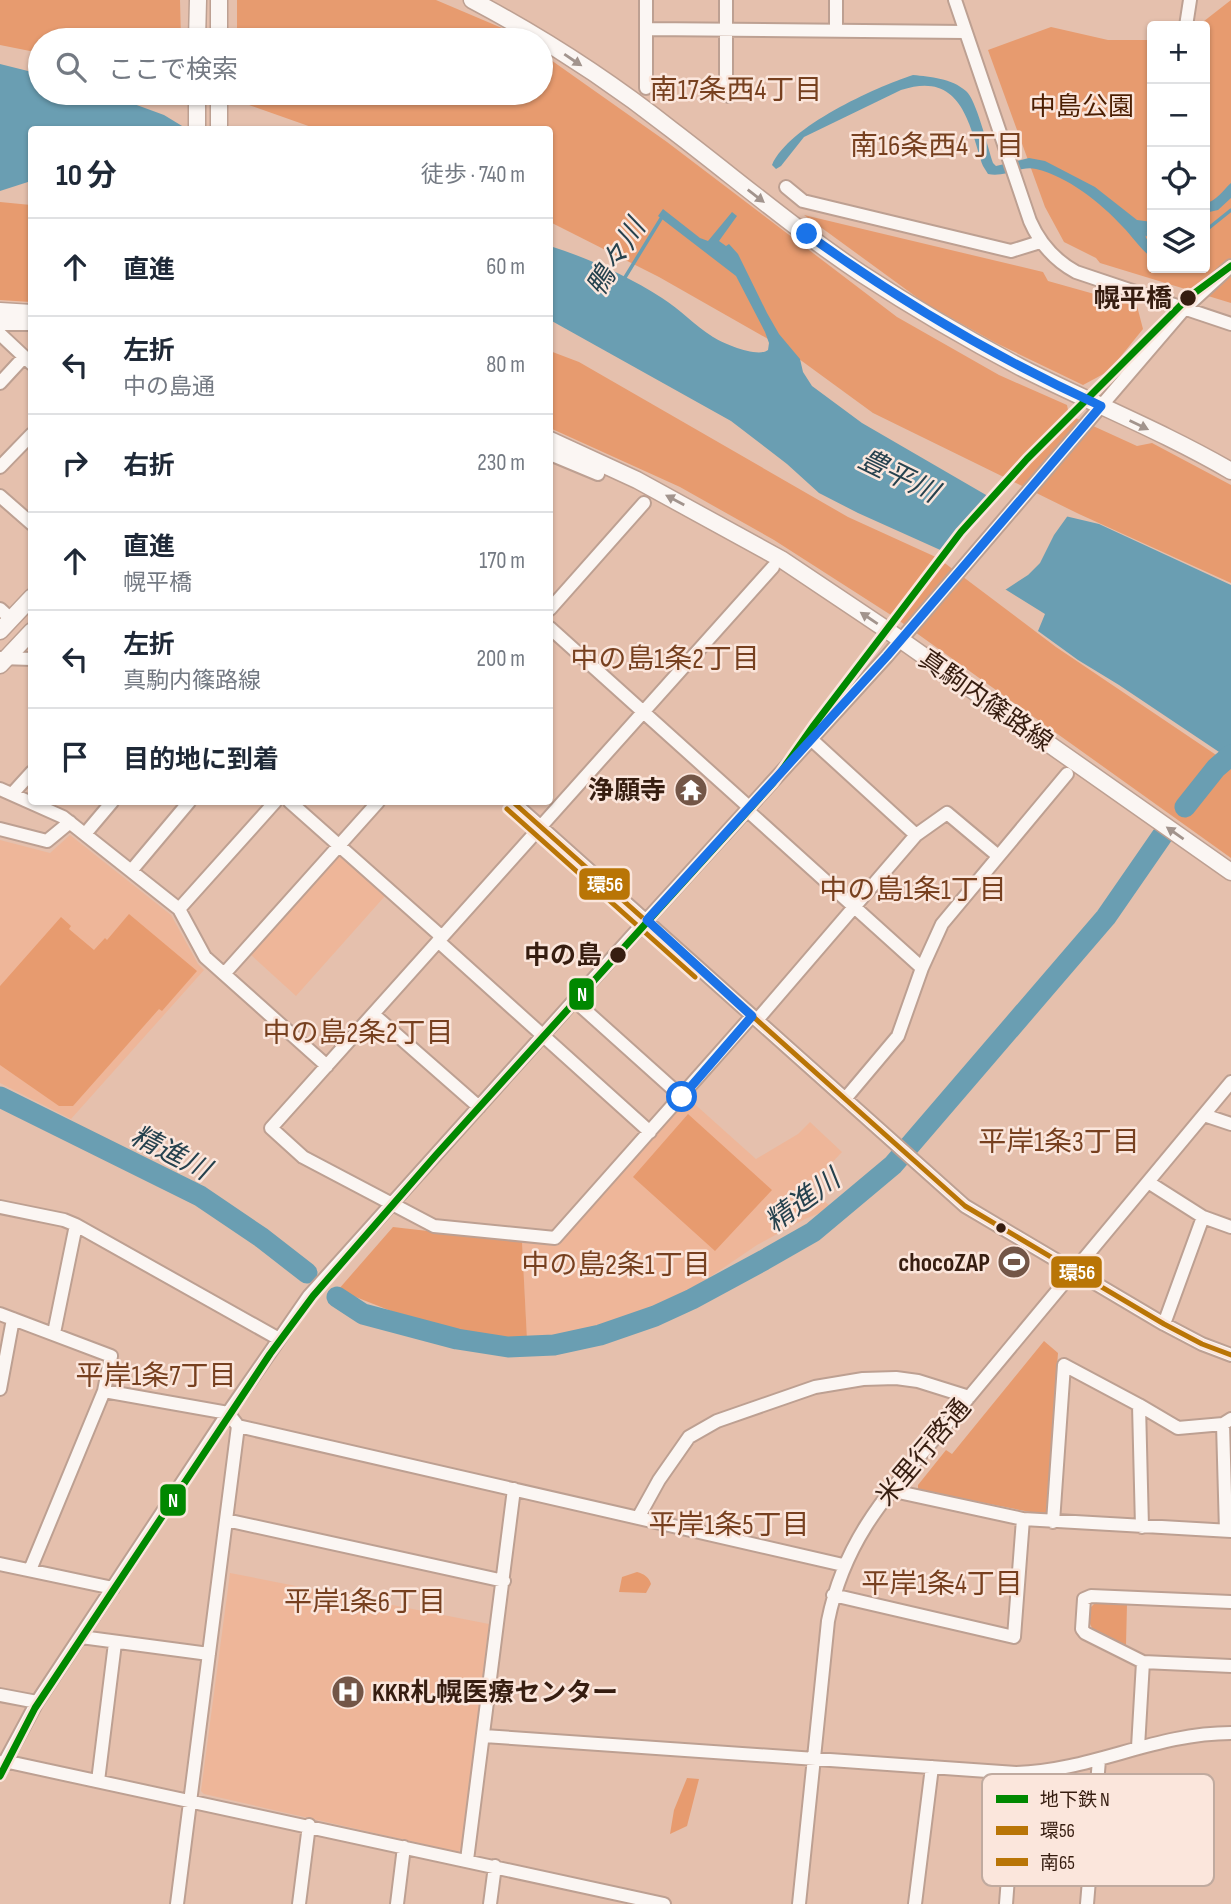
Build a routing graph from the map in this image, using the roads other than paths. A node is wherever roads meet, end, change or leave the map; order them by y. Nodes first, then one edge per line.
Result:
1 (198, 0) edge
2 (219, 0) edge
3 (472, 0) edge
4 (646, 0) edge
5 (726, 0) edge
6 (836, 0) edge
7 (955, 0) edge
8 (1190, 0) edge
9 (1187, 21) edge
10 (197, 28) edge
11 (219, 28) edge
12 (521, 28) edge
13 (646, 29) junction
14 (726, 29) junction
15 (836, 30) junction
16 (965, 32) junction
17 (553, 47) edge
18 (646, 88) dead end
19 (729, 96) dead end
20 (197, 105) edge
21 (219, 105) edge
22 (197, 126) edge
23 (219, 126) edge
24 (786, 187) dead end
25 (1040, 242) junction
26 (1231, 267) edge
27 (1185, 308) junction
28 (0, 311) edge
29 (28, 313) edge
30 (0, 324) edge
31 (28, 324) edge
32 (1231, 324) edge
33 (0, 334) edge
34 (28, 360) edge
35 (0, 383) edge
36 (1101, 406) junction
37 (28, 438) edge
38 (553, 441) edge
39 (553, 455) edge
40 (0, 467) edge
41 (1231, 471) edge
42 (598, 474) dead end
43 (0, 496) edge
44 (644, 503) dead end
45 (28, 520) edge
46 (773, 567) dead end
47 (28, 600) edge
48 (553, 606) edge
49 (4, 620) edge
50 (553, 631) edge
51 (905, 634) junction
52 (28, 635) edge
53 (28, 659) edge
54 (2, 660) edge
55 (643, 712) junction
56 (812, 740) junction
57 (1067, 774) dead end
58 (28, 775) edge
59 (6, 791) edge
60 (28, 801) edge
61 (37, 805) edge
62 (109, 805) edge
63 (186, 805) edge
64 (272, 805) edge
65 (293, 805) edge
66 (375, 805) edge
67 (516, 805) edge
68 (749, 809) junction
69 (70, 822) junction
70 (540, 826) junction
71 (0, 829) edge
72 (85, 834) junction
73 (916, 835) junction
74 (340, 845) junction
75 (997, 855) junction
76 (131, 871) junction
77 (1231, 872) edge
78 (854, 907) junction
79 (179, 909) junction
80 (647, 920) junction
81 (440, 939) junction
82 (922, 968) junction
83 (224, 974) junction
84 (575, 1000) junction
85 (373, 1014) junction
86 (755, 1018) junction
87 (544, 1036) junction
88 (327, 1066) junction
89 (1231, 1082) edge
90 (682, 1097) junction
91 (845, 1099) junction
92 (479, 1107) junction
93 (1204, 1115) junction
94 (1231, 1124) edge
95 (650, 1132) junction
96 (1148, 1182) junction
97 (393, 1202) junction
98 (0, 1207) edge
99 (1203, 1217) junction
100 (76, 1225) junction
101 (1231, 1227) edge
102 (1074, 1270) junction
103 (6, 1316) edge
104 (1164, 1324) junction
105 (54, 1333) junction
106 (279, 1339) junction
107 (1231, 1355) edge
108 (0, 1389) edge
109 (104, 1391) junction
110 (969, 1397) junction
111 (1139, 1405) junction
112 (228, 1413) junction
113 (1227, 1422) edge
114 (238, 1426) junction
115 (514, 1489) junction
116 (889, 1490) junction
117 (638, 1518) junction
118 (1023, 1519) junction
119 (226, 1520) junction
120 (1053, 1522) junction
121 (1142, 1527) junction
122 (1228, 1531) edge
123 (0, 1564) edge
124 (843, 1565) junction
125 (30, 1570) junction
126 (504, 1581) junction
127 (113, 1588) junction
128 (833, 1595) junction
129 (1231, 1602) edge
130 (81, 1637) junction
131 (115, 1643) junction
132 (209, 1654) junction
133 (1143, 1662) junction
134 (1231, 1666) edge
135 (0, 1696) edge
136 (37, 1702) junction
137 (1231, 1733) edge
138 (484, 1736) junction
139 (1138, 1747) junction
140 (813, 1758) junction
141 (1099, 1760) junction
142 (2, 1766) edge
143 (932, 1767) junction
144 (1016, 1773) joint
145 (1098, 1774) edge
146 (98, 1781) junction
147 (191, 1801) junction
148 (309, 1825) junction
149 (404, 1847) junction
150 (467, 1860) junction
151 (495, 1867) junction
152 (1007, 1886) edge
153 (1088, 1886) edge
154 (600, 1889) junction
155 (177, 1904) edge
156 (299, 1904) edge
157 (397, 1904) edge
158 (490, 1904) edge
159 (598, 1904) edge
160 (664, 1904) edge
161 (799, 1904) edge
162 (915, 1904) edge
163 (1006, 1904) edge
164 (1087, 1904) edge

1 - 10 main road
2 - 11 main road
3 -> 12 main road
4 - 13 street
5 - 14 street
6 - 15 street
7 - 16 street
8 - 9 street
13 - 14 street
13 - 18 street
14 - 15 street
14 - 19 street
15 - 16 street
16 - 25 street
17 -> 36 main road
20 - 22 main road
21 - 23 main road
24 - 25 street
25 - 27 street
26 - 27 street
27 - 32 street
27 - 36 street
28 - 29 main road
30 - 31 street
33 - 34 street
34 - 35 street
36 -> 41 main road
36 - 51 street
37 - 40 street
51 -> 38 main road, 真駒内篠路線
39 - 42 street
43 - 45 street
44 - 48 street
46 - 55 street
47 - 49 main road
50 - 55 street
51 - 56 street
77 -> 51 main road, 真駒内篠路線
52 - 54 main road
53 - 54 street
55 - 68 street
55 - 70 street
56 - 68 street
56 - 73 street
57 - 75 street
58 - 59 street
59 - 60 street
61 - 69 street
62 - 72 street
63 - 76 street
64 - 79 street
65 - 74 street
66 - 74 street
67 - 70 street
68 - 78 street
68 - 80 street
69 - 71 street
69 - 72 street
70 - 80 street
70 - 81 street
72 - 76 street
73 - 75 street
73 - 78 street
74 - 81 street
74 - 83 street
75 - 82 street
76 - 79 street
78 - 82 street
78 - 86 street
79 - 83 street
80 - 84 street
80 - 86 street
81 - 85 street
81 - 87 street
82 - 91 street
83 - 88 street
84 - 87 street
84 - 90 street
85 - 88 street
85 - 92 street
86 - 90 street
86 - 91 street
87 - 92 street
87 - 95 street
88 - 97 street
89 - 93 street, 米里行啓通
90 - 95 street
91 - 102 street
92 - 97 street
93 - 94 street
93 - 96 street, 米里行啓通
95 - 97 street
96 - 99 street
96 - 102 street, 米里行啓通
97 - 106 street
98 - 100 street
99 - 101 street
99 - 104 street
100 - 105 street
100 - 106 street
102 - 104 street
102 - 110 street, 米里行啓通
103 - 105 street
103 - 108 street
104 - 107 street
105 - 109 street
106 - 112 street
109 - 112 street
109 - 125 street
110 - 116 street, 米里行啓通
110 - 117 street
111 - 113 street
111 - 120 street
111 - 121 street
112 - 114 street
112 - 127 street
113 - 122 street
114 - 115 street
114 - 119 street
115 - 117 street
115 - 126 street
116 - 118 street
116 - 124 street, 米里行啓通
117 - 124 street
118 - 120 street
118 - 128 street
119 - 126 street
119 - 132 street
120 - 121 street
121 - 122 street
123 - 125 street
124 - 128 street, 米里行啓通
125 - 127 street
126 - 138 street
127 - 130 street
128 - 140 street, 米里行啓通
129 - 133 street
130 - 131 street
130 - 136 street
131 - 132 street
131 - 146 street
132 - 147 street
133 - 134 street
133 - 139 street
135 - 136 street
136 - 142 street
137 - 139 street
138 - 140 street
138 - 150 street
139 - 141 street
140 - 143 street
140 - 161 street, 米里行啓通
141 - 144 street
141 - 145 street
142 - 146 street
143 - 144 street
143 - 162 street
146 - 147 street
147 - 148 street
147 - 155 street
148 - 149 street
148 - 156 street
149 - 150 street
149 - 157 street
150 - 151 street
151 - 154 street
151 - 158 street
152 - 163 street
153 - 164 street
154 - 159 street
154 - 160 street

